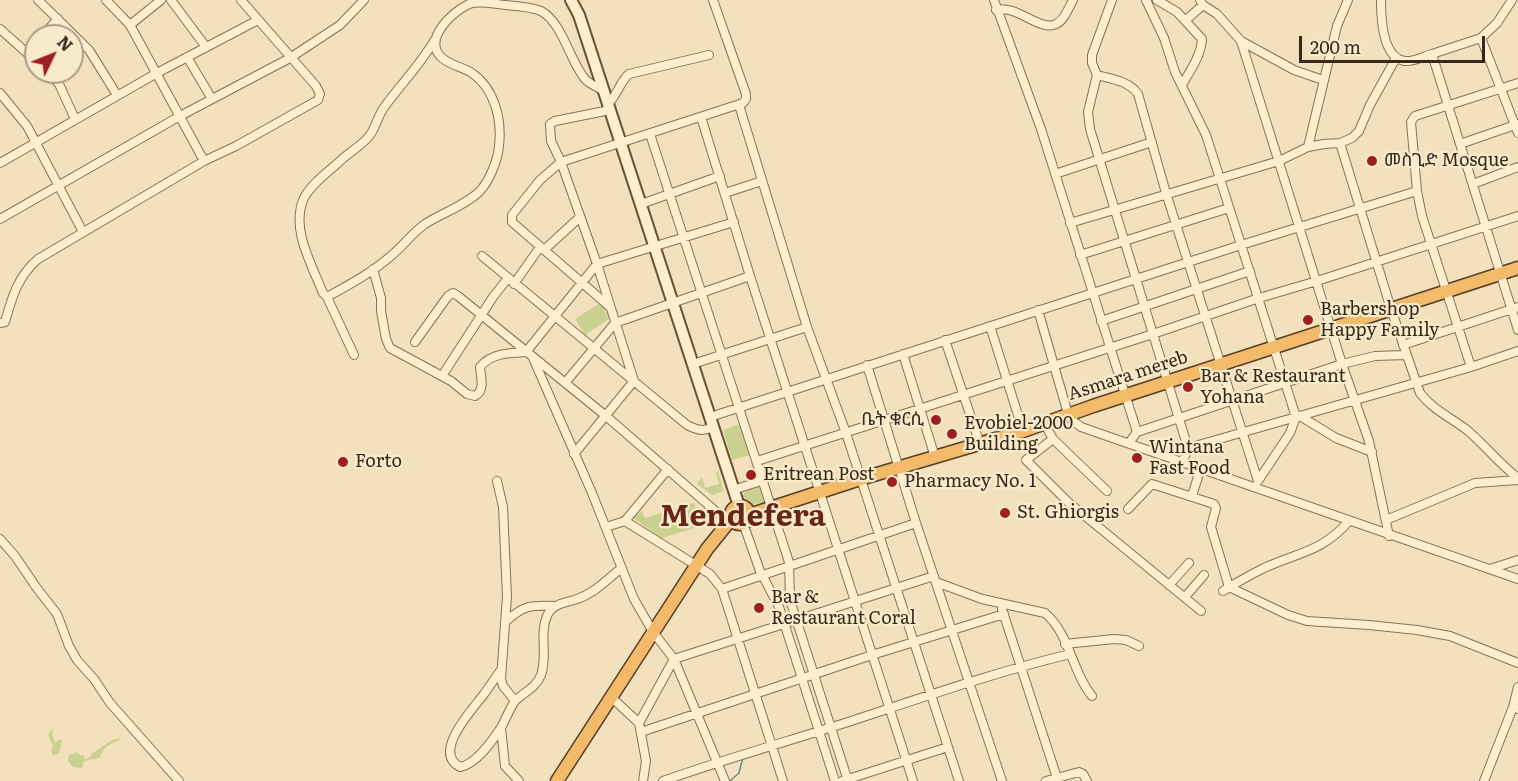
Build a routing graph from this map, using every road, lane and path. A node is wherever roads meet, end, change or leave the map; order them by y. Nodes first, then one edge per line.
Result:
1 (38, 0) edge
2 (106, 0) edge
3 (161, 0) edge
4 (171, 0) edge
5 (241, 0) edge
6 (364, 0) edge
7 (570, 0) edge
8 (713, 0) edge
9 (994, 0) edge
10 (1073, 0) edge
11 (1112, 0) edge
12 (1146, 0) edge
13 (1157, 0) edge
14 (1348, 0) edge
15 (1381, 0) edge
16 (1512, 0) edge
17 (1202, 2) edge
18 (1002, 6) edge
19 (58, 19) junction
20 (258, 20) junction
21 (1186, 20) junction
22 (53, 24) edge
23 (130, 25) junction
24 (0, 29) edge
25 (436, 37) junction
26 (1481, 38) junction
27 (1241, 41) junction
28 (206, 47) junction
29 (24, 50) edge
30 (1432, 54) junction
31 (709, 55) dead end
32 (187, 57) junction
33 (290, 58) junction
34 (1396, 58) junction
35 (157, 73) junction
36 (1097, 75) junction
37 (1323, 80) junction
38 (1518, 83) edge
39 (59, 84) edge
40 (1182, 85) junction
41 (1499, 89) junction
42 (604, 91) junction
43 (0, 93) edge
44 (117, 95) junction
45 (212, 99) junction
46 (739, 105) junction
47 (1448, 106) junction
48 (609, 107) junction
49 (180, 116) junction
50 (701, 117) junction
51 (75, 119) junction
52 (1517, 127) edge
53 (650, 134) junction
54 (36, 141) junction
55 (1152, 142) junction
56 (621, 143) junction
57 (1340, 143) junction
58 (1460, 144) junction
59 (1308, 147) junction
60 (1099, 160) junction
61 (204, 161) junction
62 (1279, 161) junction
63 (561, 162) junction
64 (0, 163) edge
65 (1518, 167) edge
66 (1055, 174) junction
67 (720, 176) junction
68 (1220, 178) junction
69 (762, 181) junction
70 (1473, 184) junction
71 (59, 185) junction
72 (1417, 191) junction
73 (669, 193) junction
74 (725, 193) junction
75 (1166, 194) junction
76 (641, 204) junction
77 (1229, 208) junction
78 (1360, 209) junction
79 (1114, 210) junction
80 (1518, 216) edge
81 (580, 217) junction
82 (0, 219) edge
83 (734, 222) junction
84 (1071, 224) junction
85 (1176, 226) junction
86 (1300, 226) junction
87 (1486, 227) junction
88 (83, 232) junction
89 (684, 237) junction
90 (1124, 243) junction
91 (1241, 244) junction
92 (1431, 244) junction
93 (655, 246) junction
94 (542, 249) junction
95 (1080, 255) junction
96 (482, 256) dead end
97 (1187, 262) junction
98 (1377, 262) junction
99 (597, 264) junction
100 (1518, 268) edge
101 (373, 269) junction
102 (1250, 271) junction
103 (1500, 274) junction
104 (750, 276) junction
105 (1135, 279) junction
106 (511, 281) junction
107 (1317, 281) junction
108 (583, 283) junction
109 (1196, 288) junction
110 (1445, 291) junction
111 (1091, 293) junction
112 (702, 294) junction
113 (327, 297) junction
114 (1259, 298) junction
115 (673, 303) junction
116 (1144, 306) junction
117 (610, 308) junction
118 (1515, 308) edge
119 (1391, 309) junction
120 (1038, 310) junction
121 (481, 315) junction
122 (1205, 316) junction
123 (555, 317) junction
124 (1101, 321) junction
125 (0, 323) edge
126 (615, 323) junction
127 (990, 326) junction
128 (807, 327) junction
129 (1458, 327) junction
130 (1332, 329) junction
131 (1518, 330) edge
132 (1153, 334) junction
133 (771, 339) junction
134 (945, 340) junction
135 (415, 342) dead end
136 (1403, 345) junction
137 (1274, 347) junction
138 (1109, 348) junction
139 (593, 349) junction
140 (1518, 351) edge
141 (722, 354) junction
142 (903, 354) junction
143 (354, 355) dead end
144 (530, 355) junction
145 (1406, 355) junction
146 (693, 363) junction
147 (1221, 364) junction
148 (1342, 364) junction
149 (867, 365) junction
150 (1054, 366) junction
151 (1471, 367) junction
152 (442, 376) junction
153 (826, 378) junction
154 (1008, 380) junction
155 (634, 381) junction
156 (1168, 381) junction
157 (1415, 382) junction
158 (565, 383) junction
159 (1285, 384) junction
160 (789, 391) junction
161 (963, 394) junction
162 (1125, 396) junction
163 (1233, 400) junction
164 (1354, 400) junction
165 (740, 407) junction
166 (920, 410) junction
167 (1068, 414) junction
168 (606, 416) junction
169 (1298, 416) junction
170 (1179, 417) junction
171 (711, 422) junction
172 (884, 422) junction
173 (1044, 423) junction
174 (1023, 430) junction
175 (1137, 432) junction
176 (846, 433) junction
177 (1243, 433) junction
178 (1053, 439) junction
179 (1129, 443) junction
180 (980, 444) junction
181 (806, 446) junction
182 (1188, 448) junction
183 (1372, 452) junction
184 (574, 454) junction
185 (935, 457) junction
186 (757, 461) junction
187 (1183, 461) junction
188 (899, 467) junction
189 (1201, 467) junction
190 (668, 469) junction
191 (860, 479) junction
192 (1518, 479) edge
193 (764, 480) junction
194 (497, 481) dead end
195 (1259, 485) junction
196 (733, 490) junction
197 (820, 491) junction
198 (1107, 491) dead end
199 (1192, 496) junction
200 (739, 506) joint
201 (772, 508) junction
202 (1128, 509) dead end
203 (738, 520) junction
204 (1386, 520) junction
205 (625, 521) junction
206 (1349, 521) junction
207 (916, 523) junction
208 (606, 527) junction
209 (879, 535) junction
210 (1389, 536) junction
211 (0, 539) edge
212 (839, 549) junction
213 (1518, 560) edge
214 (1190, 563) dead end
215 (696, 566) junction
216 (790, 566) junction
217 (620, 569) junction
218 (1490, 569) junction
219 (761, 575) junction
220 (1204, 575) dead end
221 (935, 579) junction
222 (1518, 579) edge
223 (1169, 585) junction
224 (722, 588) junction
225 (896, 588) junction
226 (1226, 589) junction
227 (1185, 597) junction
228 (856, 602) junction
229 (1000, 602) junction
230 (555, 606) junction
231 (1201, 611) dead end
232 (1004, 614) junction
233 (797, 621) junction
234 (505, 622) junction
235 (785, 625) junction
236 (952, 630) junction
237 (653, 632) junction
238 (738, 640) junction
239 (914, 643) junction
240 (1065, 644) junction
241 (1140, 646) dead end
242 (1070, 654) junction
243 (872, 655) junction
244 (674, 659) junction
245 (1518, 663) edge
246 (1021, 666) junction
247 (501, 670) junction
248 (814, 674) junction
249 (802, 678) junction
250 (968, 682) junction
251 (1518, 687) edge
252 (755, 694) junction
253 (931, 694) junction
254 (1092, 696) dead end
255 (612, 698) junction
256 (515, 701) junction
257 (890, 708) junction
258 (1515, 708) edge
259 (697, 713) junction
260 (639, 723) junction
261 (831, 727) junction
262 (501, 728) junction
263 (819, 731) junction
264 (641, 732) junction
265 (770, 745) junction
266 (948, 747) junction
267 (906, 760) junction
268 (718, 762) junction
269 (1057, 779) edge
270 (725, 780) edge
271 (846, 780) edge
272 (179, 781) edge
273 (519, 781) edge
274 (557, 781) edge
275 (643, 781) edge
276 (663, 781) edge
277 (783, 781) edge
278 (835, 781) edge
279 (913, 781) edge
280 (959, 781) edge
281 (1002, 781) edge
282 (1046, 781) edge
283 (1087, 781) edge
284 (1484, 781) edge

1 - 19 street
2 - 23 street
3 - 23 street
4 - 28 street
5 - 20 street
6 - 33 street
7 - 42 main road
8 - 46 street
9 - 18 street
10 - 18 street
11 - 36 street
12 - 40 street
13 - 21 street
14 - 37 street
15 - 34 street
16 - 26 street
17 - 21 street
17 - 27 street
18 - 66 street
19 - 22 street
19 - 44 street
20 - 28 street
20 - 33 street
21 - 40 street
23 - 35 street
24 - 29 street
25 - 42 street
25 - 101 street
25 - 113 street
26 - 30 street
26 - 41 street
27 - 37 street
27 - 62 street
28 - 32 street
30 - 34 street
30 - 47 street
31 - 48 street
32 - 35 street
32 - 45 street
33 - 45 street
33 - 61 street
34 - 57 street
35 - 44 street
35 - 49 street
36 - 55 street
36 - 60 street
37 - 59 street
38 - 41 street
39 - 51 street
40 - 68 street
41 - 47 street
41 - 52 street
42 - 48 main road
43 - 54 street
44 - 51 street
45 - 49 street
46 - 50 street
46 - 69 street
47 - 58 street
47 - 72 street
48 - 56 main road
48 - 63 street
49 - 61 street
49 - 71 street
50 - 53 street
50 - 67 street
51 - 54 street
52 - 58 street
53 - 56 street
53 - 73 street
54 - 64 street
54 - 71 street
55 - 60 street
55 - 75 street
56 - 63 street
56 - 76 main road
57 - 59 street
57 - 78 street
58 - 70 street
59 - 62 street
60 - 66 street
60 - 79 street
61 - 88 street
62 - 68 street
62 - 86 street
63 - 81 street
63 - 94 street
65 - 70 street
66 - 84 street
67 - 73 street
67 - 74 street
68 - 75 street
68 - 77 street
69 - 74 street
69 - 128 street
70 - 87 street
71 - 82 street
71 - 88 street
72 - 78 street
72 - 92 street
73 - 76 street
73 - 89 street
74 - 83 street
75 - 79 street
75 - 85 street
76 - 93 main road
77 - 85 street
77 - 91 street
78 - 86 street
78 - 98 street
79 - 84 street
79 - 90 street
80 - 87 street
81 - 94 street
81 - 99 street
83 - 89 street
83 - 104 street
84 - 95 street
85 - 90 street
85 - 97 street
86 - 91 street
86 - 107 street
87 - 92 street
87 - 103 street
88 - 125 street
89 - 93 street
89 - 112 street
90 - 95 street
90 - 105 street
91 - 97 street
91 - 102 street
92 - 98 street
92 - 110 street
93 - 99 street
93 - 115 main road
94 - 106 street
94 - 108 street
95 - 111 street
96 - 106 street
97 - 105 street
97 - 109 street
98 - 107 street
98 - 119 street
99 - 108 street
99 - 117 street
100 - 103 highway, Asmara mereb
101 - 113 street
101 - 152 street
102 - 109 street
102 - 114 street
103 - 110 highway, Asmara mereb
103 - 118 street
104 - 112 street
104 - 133 street
105 - 111 street
105 - 116 street
106 - 121 street
106 - 123 street
107 - 114 street
107 - 130 street
108 - 117 street
108 - 123 street
109 - 116 street
109 - 122 street
110 - 119 highway, Asmara mereb
110 - 129 street
111 - 120 street
111 - 124 street
112 - 115 street
112 - 141 street
113 - 143 street
114 - 122 street
114 - 137 street
115 - 126 street
115 - 146 main road
116 - 124 street
116 - 132 street
117 - 126 street
118 - 129 street
118 - 131 street
119 - 130 highway, Asmara mereb
119 - 136 street
120 - 127 street
120 - 150 street
121 - 135 street
121 - 144 street
121 - 152 street
122 - 132 street
122 - 147 street
123 - 139 street
123 - 144 street
124 - 138 street
126 - 139 street
126 - 155 street
127 - 134 street
127 - 154 street
128 - 133 street
128 - 153 street
129 - 136 street
129 - 151 street
130 - 137 highway, Asmara mereb
130 - 148 street
132 - 138 street
132 - 156 street
133 - 141 street
133 - 160 street
134 - 142 street
134 - 161 street
136 - 145 street
137 - 147 highway, Asmara mereb
137 - 159 street
138 - 150 street
138 - 162 street
139 - 155 street
139 - 158 street
140 - 151 street
141 - 146 street
141 - 165 street
142 - 149 street
142 - 166 street
144 - 152 street
144 - 158 street
144 - 184 street
145 - 148 street
145 - 157 street
146 - 171 main road
147 - 156 highway, Asmara mereb
147 - 163 street
148 - 159 street
148 - 164 street
149 - 153 street
149 - 172 street
150 - 154 street
150 - 167 street
151 - 157 street
153 - 160 street
153 - 176 street
154 - 161 street
154 - 174 street
155 - 168 street
155 - 171 street
156 - 162 highway, Asmara mereb
156 - 170 street
157 - 164 street
157 - 192 street
158 - 168 street
159 - 163 street
159 - 169 street
160 - 165 street
160 - 181 street
161 - 166 street
161 - 180 street
162 - 167 highway, Asmara mereb
162 - 175 street
163 - 170 street
163 - 177 street
164 - 169 street
164 - 183 street
165 - 171 street
165 - 186 street
166 - 172 street
166 - 185 street
167 - 173 highway, Asmara mereb
167 - 179 street
168 - 184 street
168 - 190 street
169 - 177 street
169 - 183 street
169 - 195 street
170 - 175 street
170 - 182 street
171 - 196 main road
172 - 176 street
172 - 188 street
173 - 174 highway, Asmara mereb
173 - 178 street
174 - 180 highway, Asmara mereb
175 - 179 street
176 - 181 street
176 - 191 street
177 - 182 street
177 - 195 street
178 - 198 street
178 - 223 street
179 - 187 street
180 - 185 highway, Asmara mereb
181 - 186 street
181 - 197 street
182 - 187 street
183 - 204 street
184 - 208 street
185 - 188 highway, Asmara mereb
186 - 193 street
187 - 189 street
188 - 191 highway, Asmara mereb
188 - 207 street
189 - 195 street
189 - 199 street
190 - 203 street
190 - 205 street
191 - 197 highway, Asmara mereb
191 - 209 street
192 - 204 street
193 - 196 street
193 - 201 street
194 - 234 street
195 - 206 street
196 - 200 main road
197 - 201 highway, Asmara mereb
197 - 212 street
199 - 202 street
199 - 226 street
200 - 203 highway
201 - 203 highway, Asmara mereb
201 - 216 street
203 - 215 highway
203 - 219 street
204 - 210 street
205 - 208 street
205 - 215 street
206 - 210 street
206 - 226 street
207 - 209 street
207 - 221 street
208 - 217 street
209 - 212 street
209 - 225 street
210 - 218 street
211 - 272 street
212 - 216 street
212 - 228 street
213 - 218 street
214 - 223 street
215 - 224 street
215 - 237 highway
216 - 219 street
216 - 233 street
217 - 230 street
217 - 237 street
218 - 222 street
219 - 224 street
219 - 235 street
220 - 227 street
221 - 225 street
221 - 229 street
221 - 236 street
223 - 227 street
224 - 238 street
225 - 228 street
225 - 239 street
226 - 245 street
227 - 231 street
228 - 233 street
228 - 243 street
229 - 232 street
229 - 240 street
230 - 234 street
230 - 256 street
232 - 236 street
232 - 246 street
233 - 235 street
233 - 248 street
234 - 247 street
235 - 238 street
235 - 249 street
236 - 239 street
236 - 250 street
237 - 244 street
237 - 255 highway
238 - 244 street
238 - 252 street
239 - 243 street
239 - 253 street
240 - 241 street
240 - 242 street
242 - 246 street
242 - 254 street
243 - 248 street
243 - 257 street
244 - 259 street
244 - 260 street
246 - 250 street
246 - 269 street
247 - 256 street
247 - 262 street
248 - 249 street
248 - 261 street
249 - 252 street
249 - 263 street
250 - 253 street
250 - 281 street
251 - 258 street
252 - 259 street
252 - 265 street
253 - 257 street
253 - 266 street
255 - 260 street
255 - 274 highway
256 - 262 street
257 - 261 street
257 - 267 street
258 - 284 street
259 - 264 street
259 - 268 street
260 - 264 street
261 - 263 street
261 - 271 street
262 - 273 street
263 - 265 street
263 - 278 street
264 - 275 street
265 - 268 street
265 - 277 street
266 - 267 street
266 - 280 street
267 - 271 street
267 - 279 street
268 - 270 street
268 - 276 street
269 - 282 street
269 - 283 street

